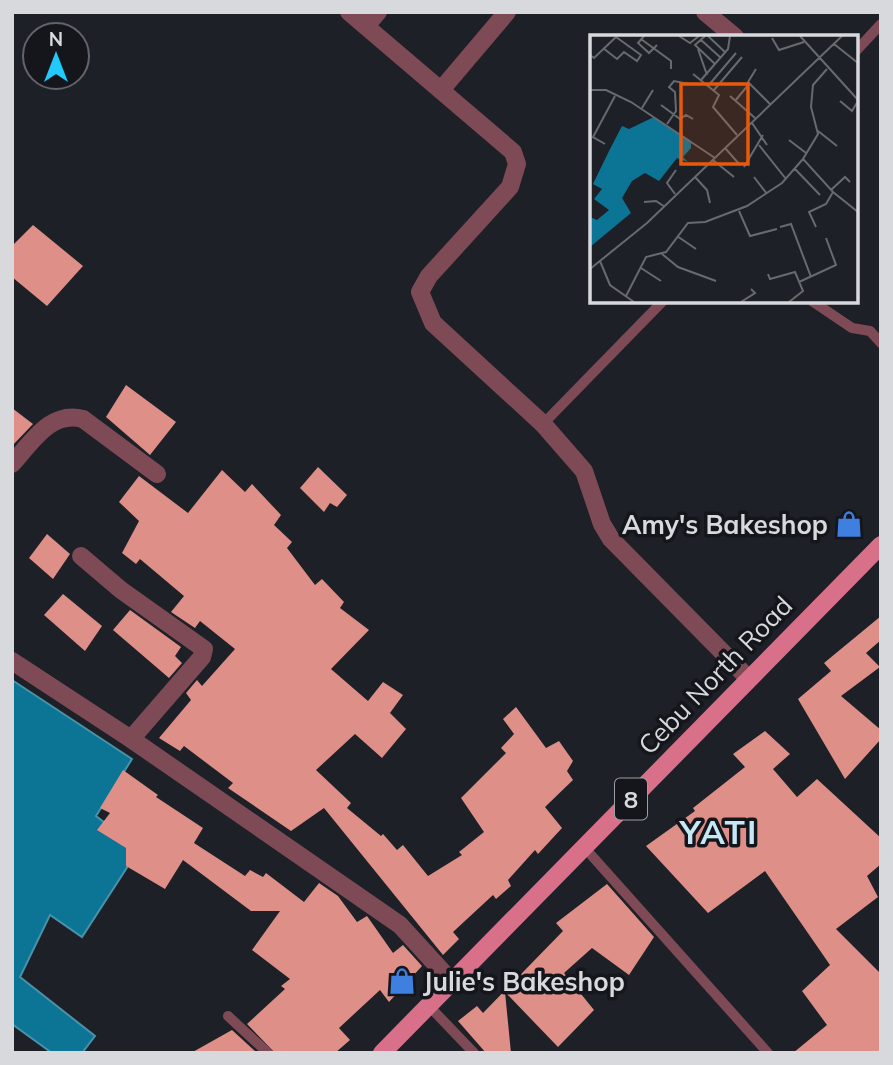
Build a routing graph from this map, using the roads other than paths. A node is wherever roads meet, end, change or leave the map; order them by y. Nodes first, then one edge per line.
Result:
1 (349, 12) edge
2 (378, 12) edge
3 (507, 12) edge
4 (705, 12) edge
5 (881, 23) edge
6 (366, 26) junction
7 (733, 35) edge
8 (858, 49) edge
9 (441, 90) junction
10 (661, 303) edge
11 (815, 303) edge
12 (881, 343) edge
13 (543, 424) junction
14 (12, 464) edge
15 (157, 474) dead end
16 (881, 545) edge
17 (81, 556) dead end
18 (12, 661) edge
19 (748, 678) junction
20 (131, 739) junction
21 (584, 847) junction
22 (452, 982) junction
23 (429, 1006) junction
24 (228, 1016) dead end
25 (268, 1053) edge
26 (382, 1053) edge
27 (474, 1053) edge
28 (768, 1053) edge

1 - 6 street
2 - 6 street
3 - 9 street
4 - 7 street
5 - 8 lane
6 - 9 street
9 - 13 street
10 - 13 lane
11 - 12 lane
13 - 19 street
14 - 15 street
16 - 19 main road, Cebu North Road / 8
17 - 20 street
18 - 20 street
19 - 21 main road, Cebu North Road / 8
20 - 22 street
21 - 22 main road, Cebu North Road / 8
21 - 28 lane
22 - 23 main road, Cebu North Road / 8
23 - 26 main road, Cebu North Road / 8
23 - 27 lane
24 - 25 lane

